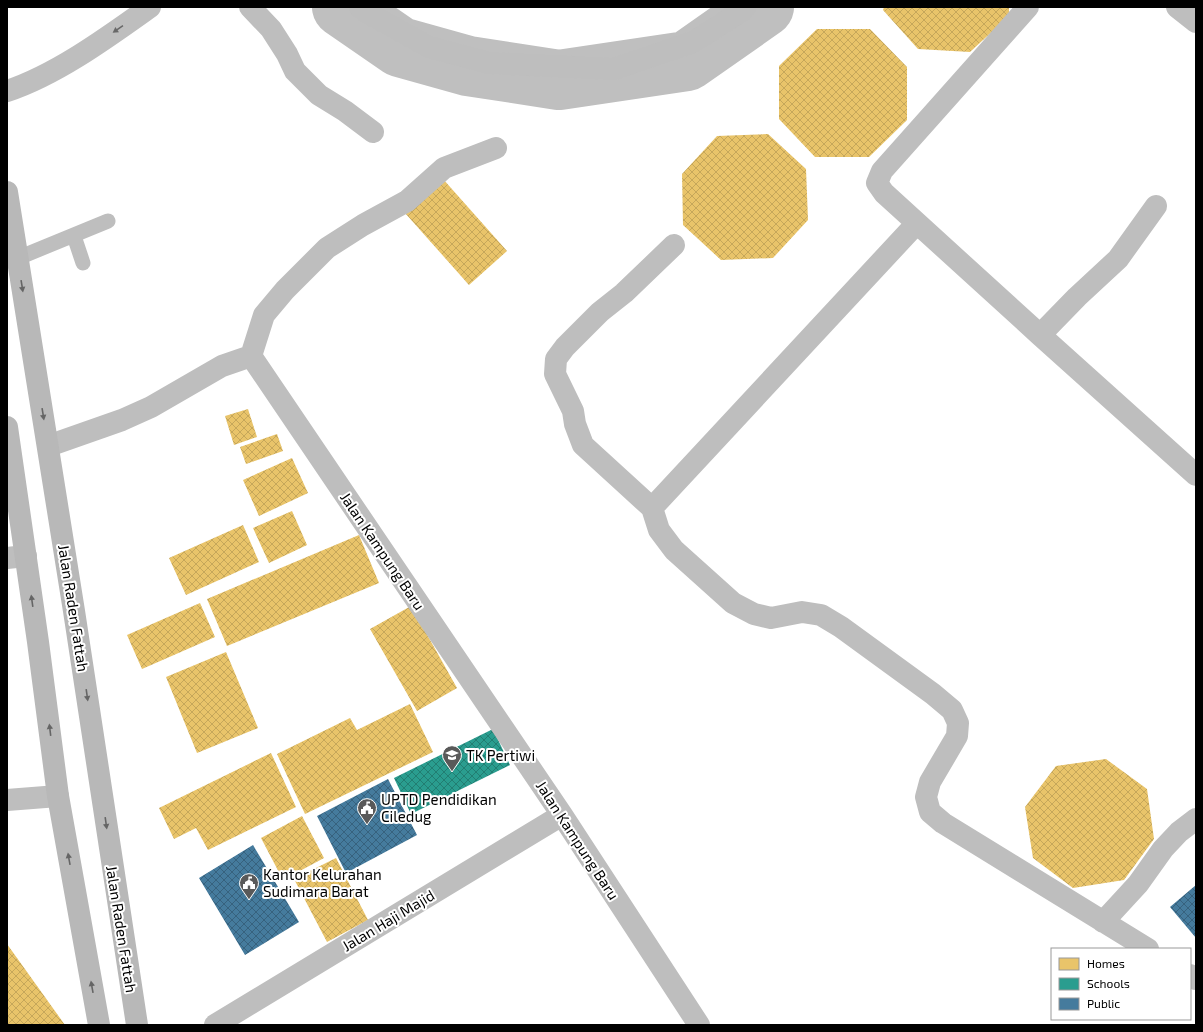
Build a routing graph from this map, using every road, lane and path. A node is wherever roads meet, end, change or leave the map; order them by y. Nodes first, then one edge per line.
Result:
1 (150, 7) edge
2 (250, 7) edge
3 (360, 7) edge
4 (745, 7) edge
5 (1028, 7) edge
6 (1177, 7) edge
7 (1196, 22) edge
8 (7, 91) edge
9 (373, 132) dead end
10 (496, 148) dead end
11 (7, 192) edge
12 (1156, 206) dead end
13 (108, 221) dead end
14 (917, 223) junction
15 (74, 236) junction
16 (674, 244) dead end
17 (18, 258) junction
18 (84, 264) dead end
19 (1040, 335) junction
20 (251, 356) junction
21 (7, 427) edge
22 (48, 446) junction
23 (1196, 475) edge
24 (652, 508) junction
25 (16, 557) edge
26 (58, 796) junction
27 (7, 800) edge
28 (562, 815) junction
29 (1196, 819) edge
30 (1103, 922) junction
31 (1146, 948) edge
32 (99, 1025) edge
33 (137, 1025) edge
34 (214, 1025) edge
35 (700, 1025) edge

1 -> 8 street
2 - 9 street
3 - 4 street
5 - 14 street
6 - 7 street
10 - 20 street
11 - 17 main road, Jalan Raden Fattah
12 - 19 street
13 - 15 lane
14 - 19 street
14 - 24 street
15 - 17 lane
15 - 18 lane
16 - 24 street
17 -> 22 main road, Jalan Raden Fattah
19 - 23 street
20 - 22 street
20 - 28 street, Jalan Kampung Baru
21 - 25 main road
22 -> 33 main road, Jalan Raden Fattah
24 - 30 street
26 -> 25 main road
26 - 27 street
32 -> 26 main road
28 - 34 street, Jalan Haji Majid
28 - 35 street, Jalan Kampung Baru
29 - 30 street
30 - 31 street

